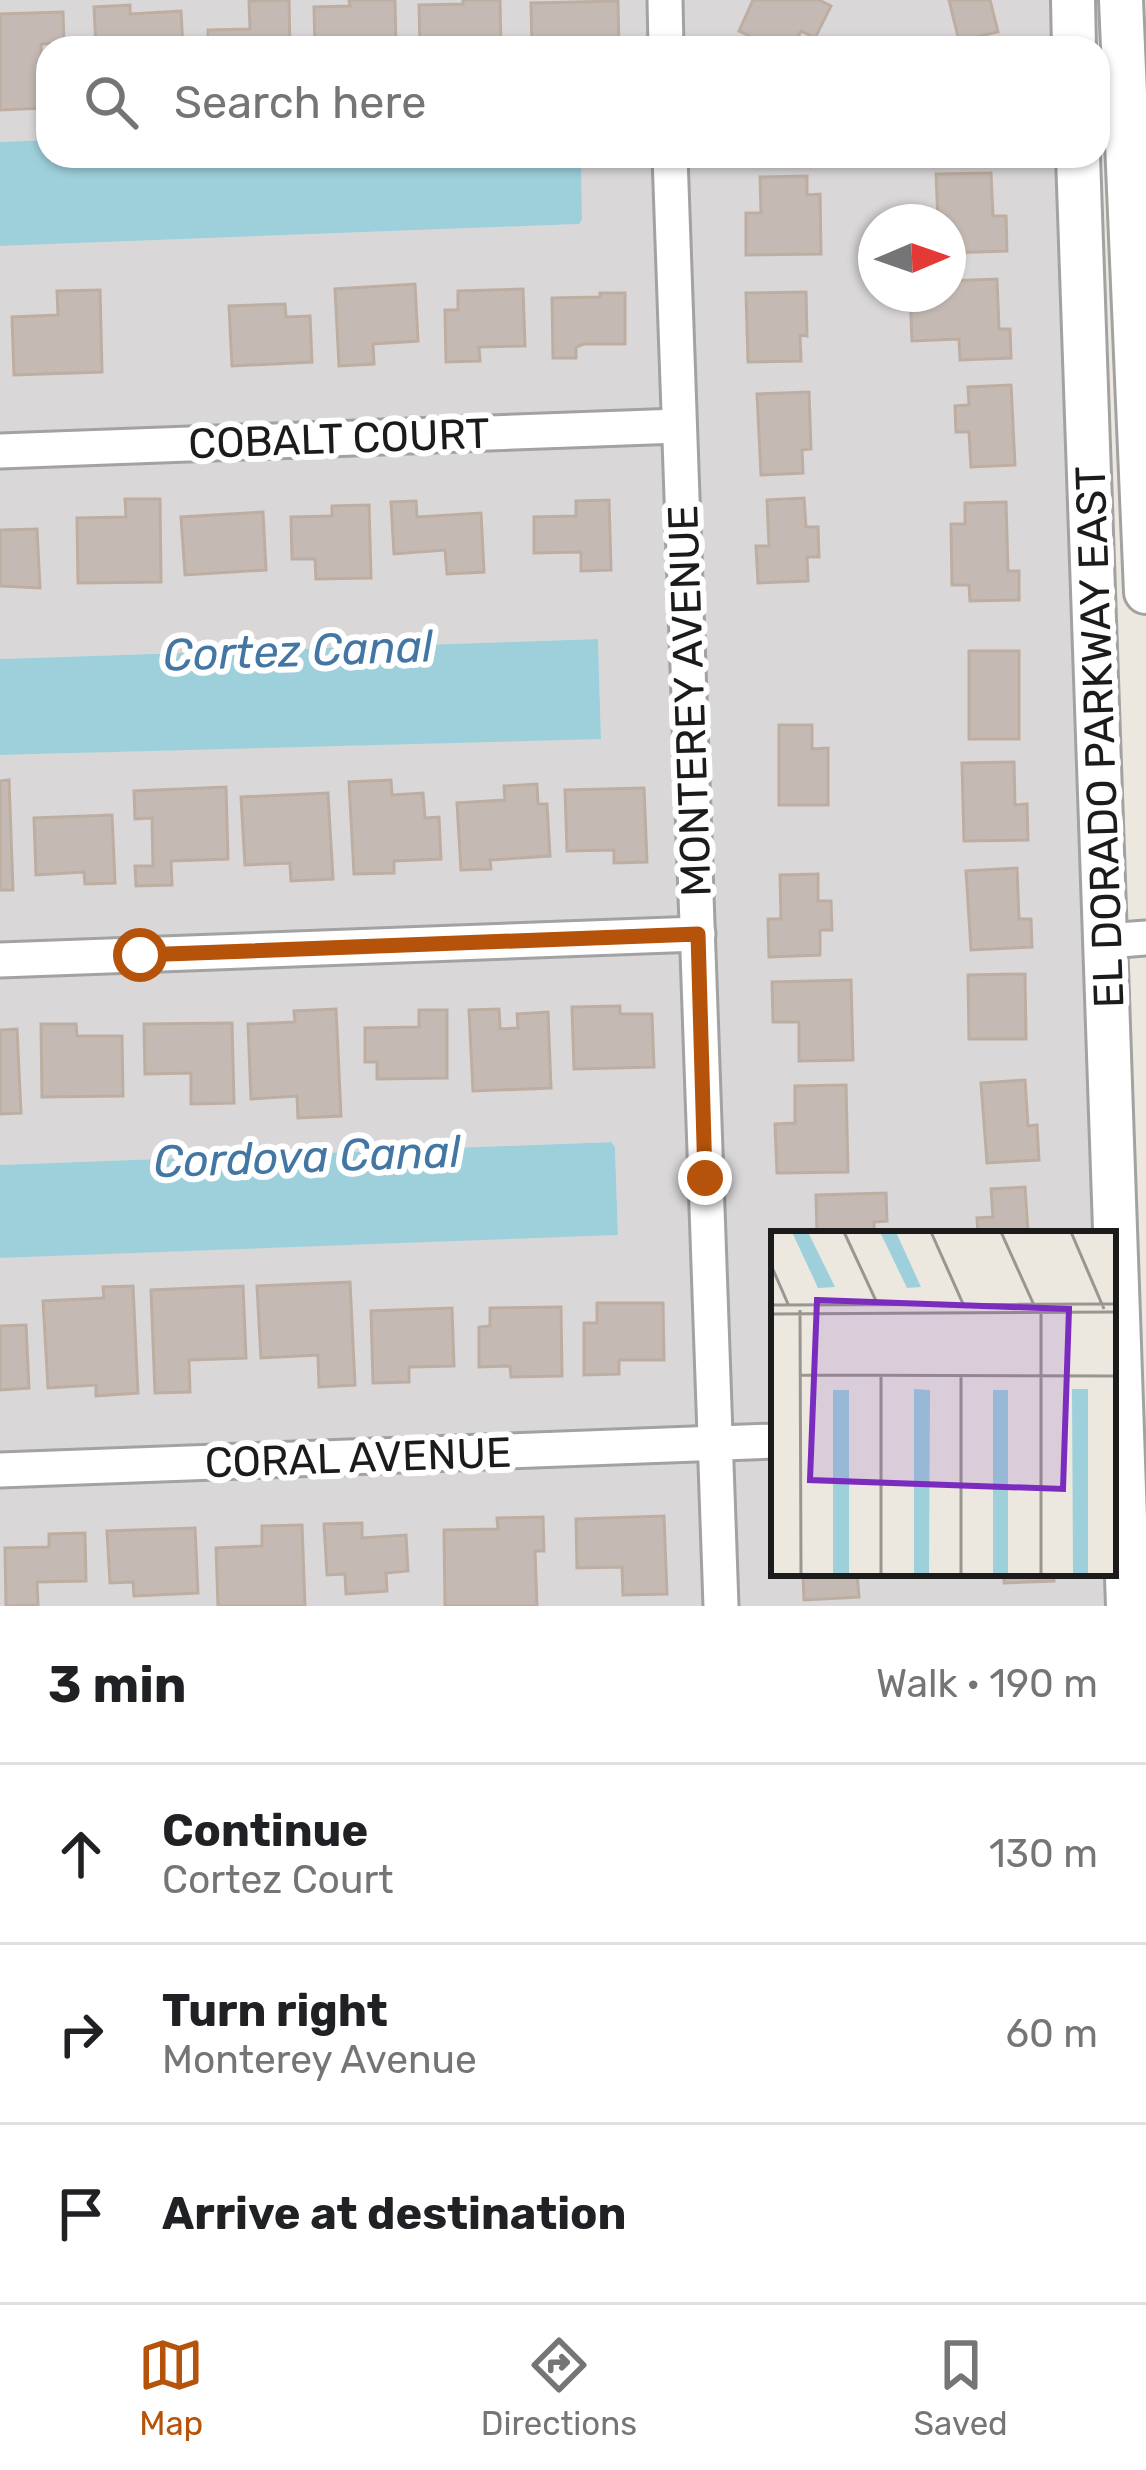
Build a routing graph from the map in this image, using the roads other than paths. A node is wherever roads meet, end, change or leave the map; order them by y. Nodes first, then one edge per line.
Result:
1 (665, 0) edge
2 (1072, 0) edge
3 (1120, 0) edge
4 (666, 36) edge
5 (1074, 36) edge
6 (670, 168) edge
7 (1078, 168) edge
8 (1143, 384) edge
9 (1087, 390) junction
10 (679, 426) junction
11 (0, 451) edge
12 (1146, 592) edge
13 (698, 934) junction
14 (1127, 940) edge
15 (0, 960) edge
16 (1130, 1416) edge
17 (771, 1441) edge
18 (716, 1443) junction
19 (0, 1471) edge
20 (721, 1606) edge
21 (1128, 1606) edge

1 - 4 street
2 - 5 street
3 - 8 street, EL DORADO PARKWAY EAST
6 - 10 street, MONTEREY AVENUE
7 - 9 street, EL DORADO PARKWAY EAST
8 - 9 street
8 - 12 street, EL DORADO PARKWAY EAST
9 - 14 street, EL DORADO PARKWAY EAST
10 - 11 street, COBALT COURT
10 - 13 street, MONTEREY AVENUE
13 - 15 street
13 - 18 street, MONTEREY AVENUE
14 - 16 street, EL DORADO PARKWAY EAST
16 - 21 street, EL DORADO PARKWAY EAST
17 - 18 street, CORAL AVENUE
18 - 19 street, CORAL AVENUE
18 - 20 street, MONTEREY AVENUE

